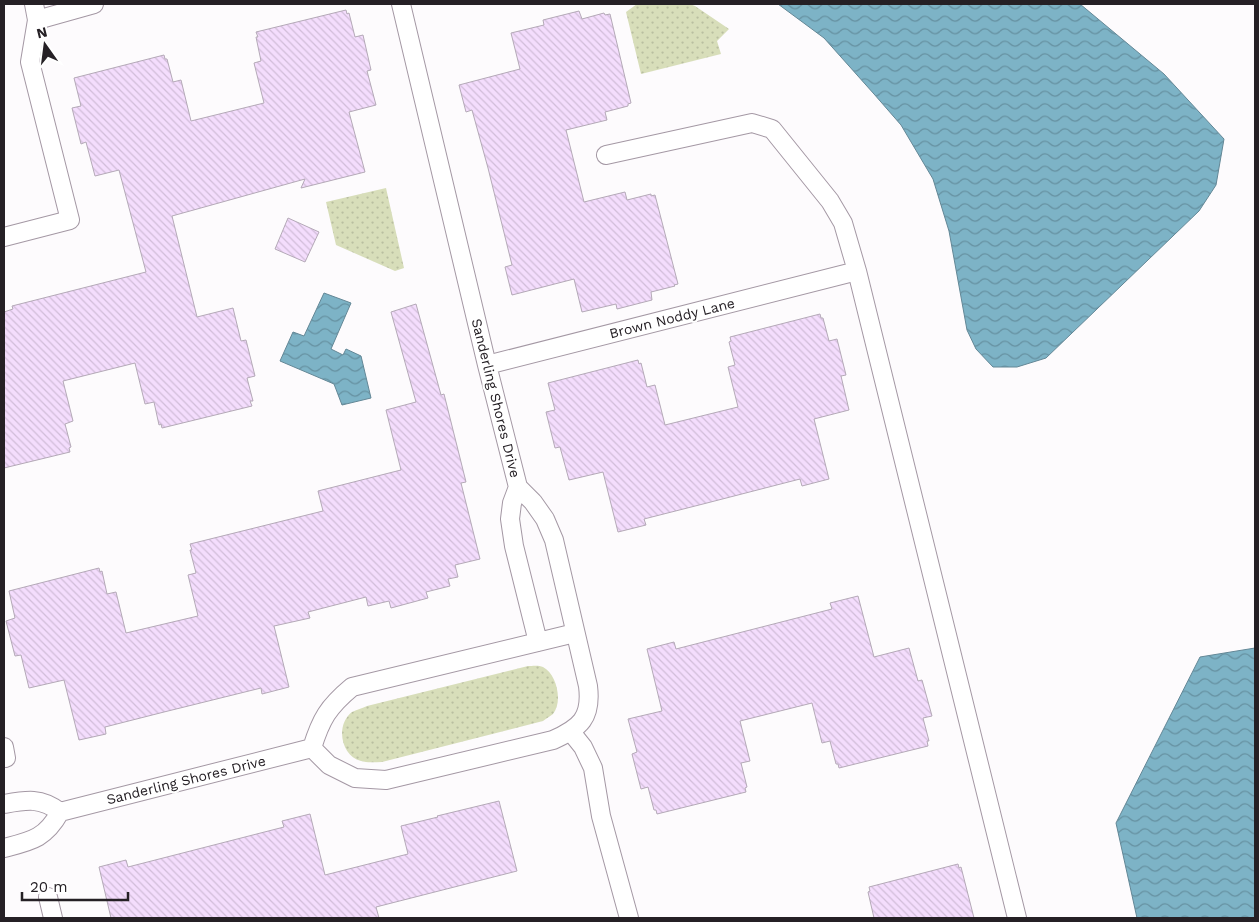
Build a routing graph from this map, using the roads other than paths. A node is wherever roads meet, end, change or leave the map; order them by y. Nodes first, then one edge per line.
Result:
1 (94, 4) edge
2 (401, 4) edge
3 (36, 12) edge
4 (606, 156) dead end
5 (4, 237) edge
6 (857, 271) junction
7 (487, 365) junction
8 (518, 487) junction
9 (575, 632) junction
10 (538, 642) junction
11 (571, 732) junction
12 (312, 748) junction
13 (4, 804) edge
14 (60, 812) junction
15 (4, 848) edge
16 (48, 897) dead end
17 (53, 918) edge
18 (629, 918) edge
19 (1017, 918) edge

1 - 3 lane
2 - 7 lane, Sanderling Shores Drive
3 - 5 lane
4 - 6 lane
6 - 7 lane, Brown Noddy Lane
6 - 19 lane
7 - 8 lane, Sanderling Shores Drive
8 - 9 lane, Sanderling Shores Drive
8 - 10 lane
9 - 10 lane
9 - 11 lane, Sanderling Shores Drive
10 - 12 lane
11 - 12 lane
11 - 18 lane
12 - 14 lane, Sanderling Shores Drive
13 - 14 lane
14 - 15 lane
16 - 17 lane

